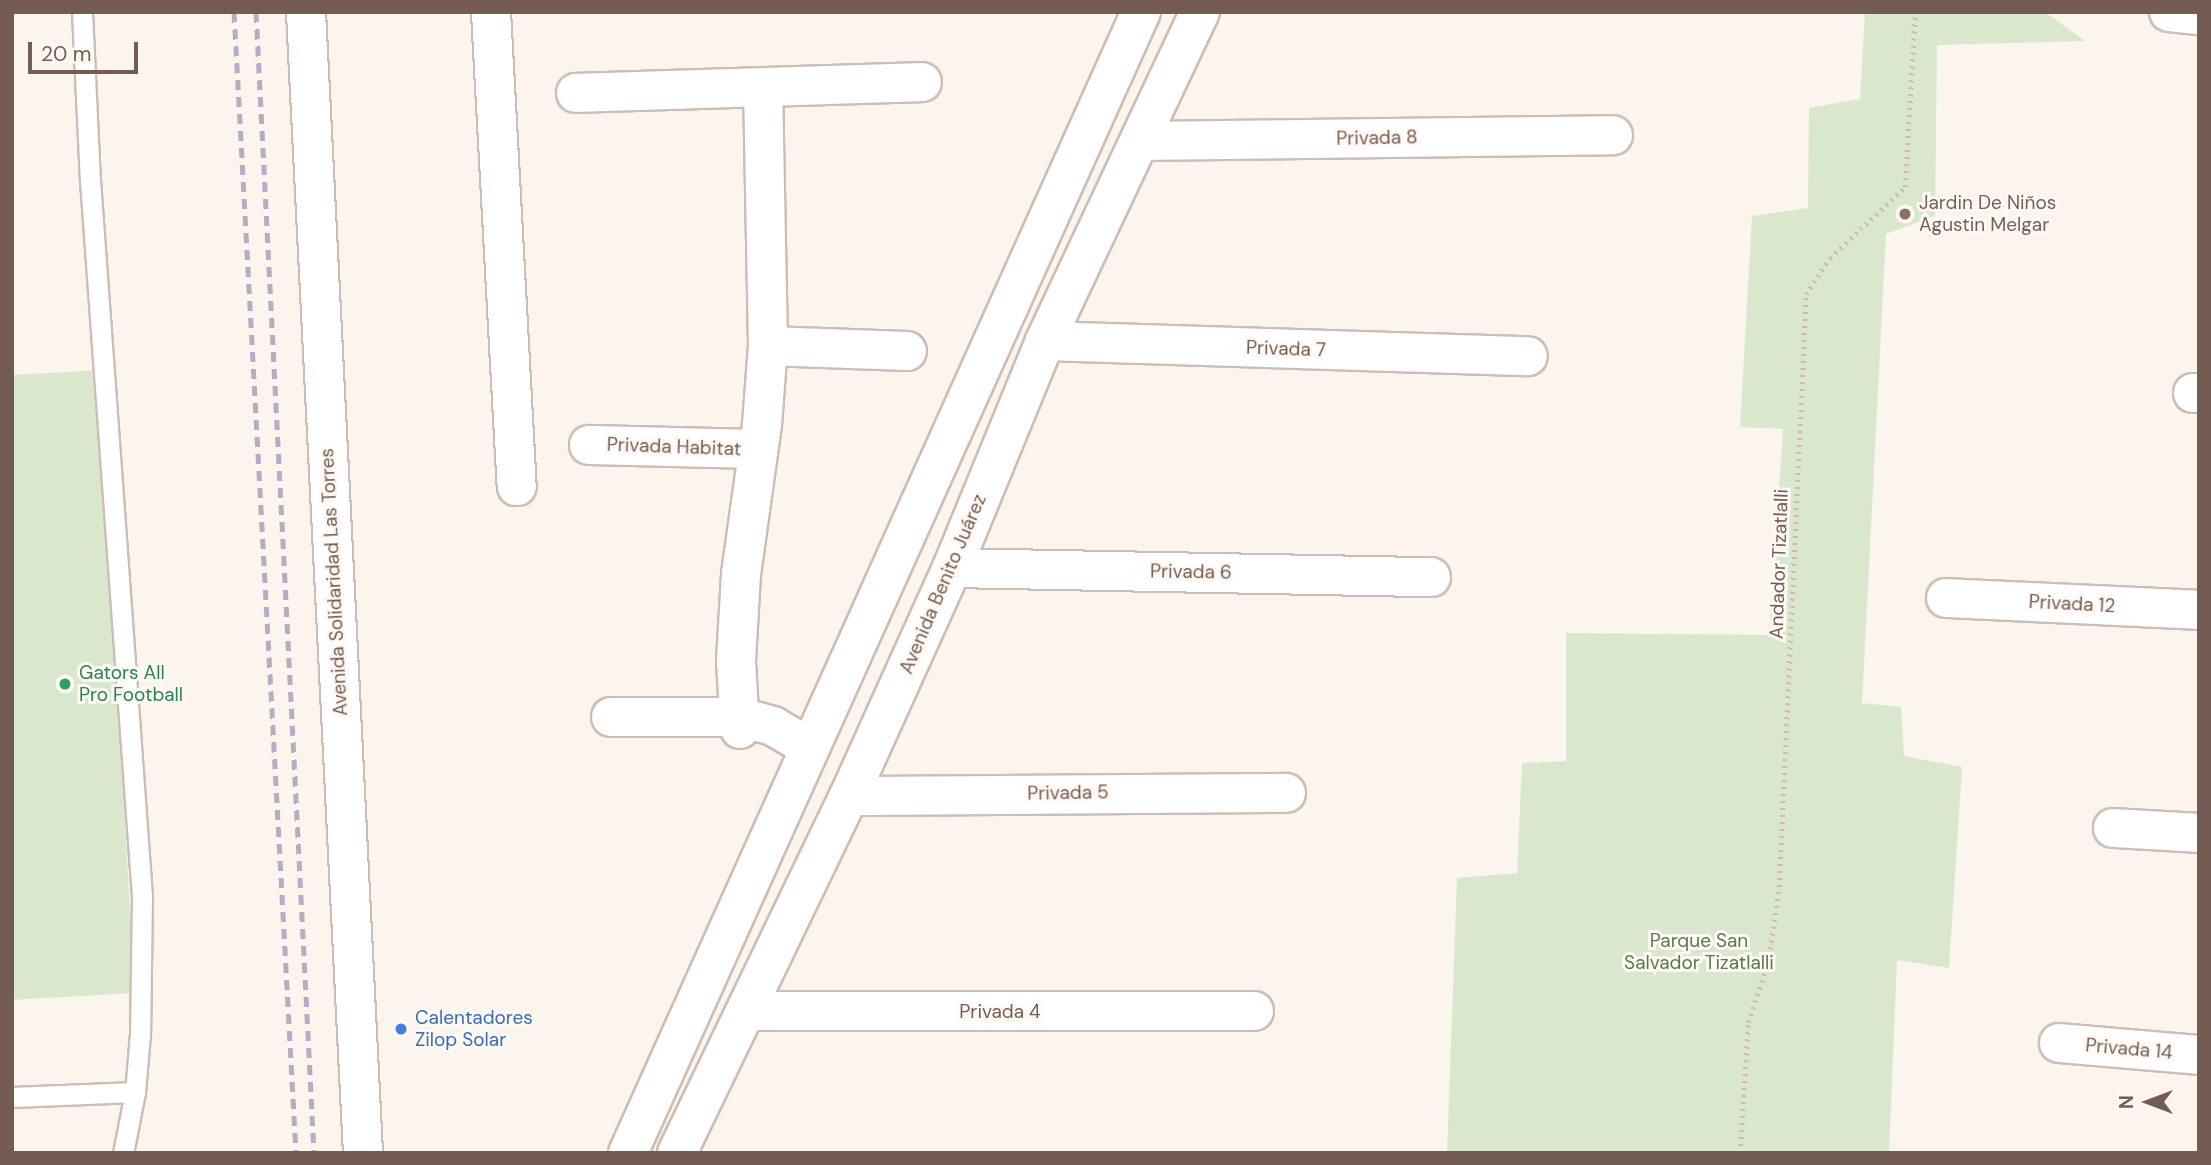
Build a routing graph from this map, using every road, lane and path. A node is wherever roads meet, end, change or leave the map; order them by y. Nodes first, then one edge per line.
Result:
1 (82, 12) edge
2 (306, 12) edge
3 (491, 12) edge
4 (1140, 12) edge
5 (1200, 12) edge
6 (1915, 12) edge
7 (2169, 12) edge
8 (2199, 15) edge
9 (922, 82) dead end
10 (763, 88) junction
11 (576, 93) dead end
12 (1613, 135) dead end
13 (1141, 141) junction
14 (1040, 234) junction
15 (1083, 258) junction
16 (1045, 341) junction
17 (768, 346) junction
18 (907, 351) dead end
19 (1528, 356) dead end
20 (589, 445) dead end
21 (758, 449) junction
22 (517, 486) dead end
23 (952, 568) junction
24 (1431, 577) dead end
25 (1946, 598) dead end
26 (2199, 610) edge
27 (611, 718) dead end
28 (732, 721) junction
29 (803, 764) junction
30 (1286, 793) dead end
31 (849, 796) junction
32 (2113, 828) dead end
33 (2199, 833) edge
34 (749, 882) junction
35 (794, 912) junction
36 (746, 1011) junction
37 (1254, 1011) dead end
38 (2059, 1043) dead end
39 (2199, 1055) edge
40 (135, 1092) junction
41 (12, 1097) edge
42 (123, 1153) edge
43 (363, 1153) edge
44 (628, 1153) edge
45 (677, 1153) edge
46 (1740, 1153) edge

1 - 40 lane
2 - 43 street, Avenida Solidaridad Las Torres
3 - 22 street
4 - 14 street
5 - 13 street, Avenida Benito Juárez
6 - 46 path, Andador Tizatlalli
7 - 8 street
9 - 10 street
10 - 11 street
10 - 17 street
12 - 13 street, Privada 8
13 - 15 street, Avenida Benito Juárez
14 - 15 street
14 - 29 street
15 - 16 street, Avenida Benito Juárez
16 - 19 street, Privada 7
16 - 23 street, Avenida Benito Juárez
17 - 18 street
17 - 21 street
20 - 21 street, Privada Habitat
21 - 28 street
23 - 24 street, Privada 6
23 - 31 street, Avenida Benito Juárez
25 - 26 street, Privada 12
27 - 28 street
28 - 29 street
29 - 34 street
30 - 31 street, Privada 5
31 - 35 street, Avenida Benito Juárez
32 - 33 street
34 - 35 street
34 - 44 street
35 - 36 street, Avenida Benito Juárez
36 - 37 street, Privada 4
36 - 45 street, Avenida Benito Juárez
38 - 39 street, Privada 14
40 - 41 lane
40 - 42 lane

